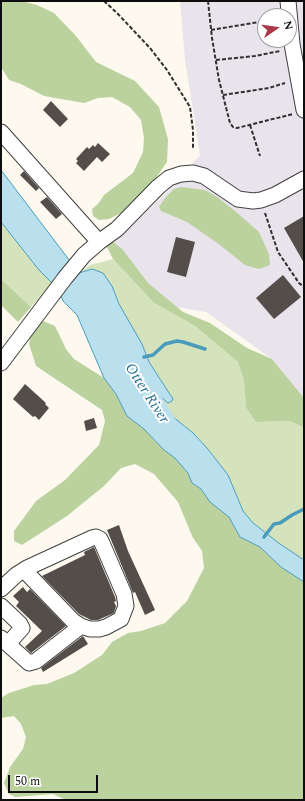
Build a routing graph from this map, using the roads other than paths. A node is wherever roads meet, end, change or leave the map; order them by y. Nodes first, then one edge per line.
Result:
1 (288, 1) edge
2 (300, 112) edge
3 (1, 132) edge
4 (304, 179) edge
5 (99, 242) junction
6 (1, 363) edge
7 (24, 570) junction
8 (1, 588) edge
9 (1, 606) edge
10 (81, 626) junction
11 (5, 641) edge

1 - 2 street
3 - 5 street
4 - 5 street
5 - 6 street
7 - 8 street
7 - 10 street
7 - 10 street
9 - 11 street
10 - 11 street

